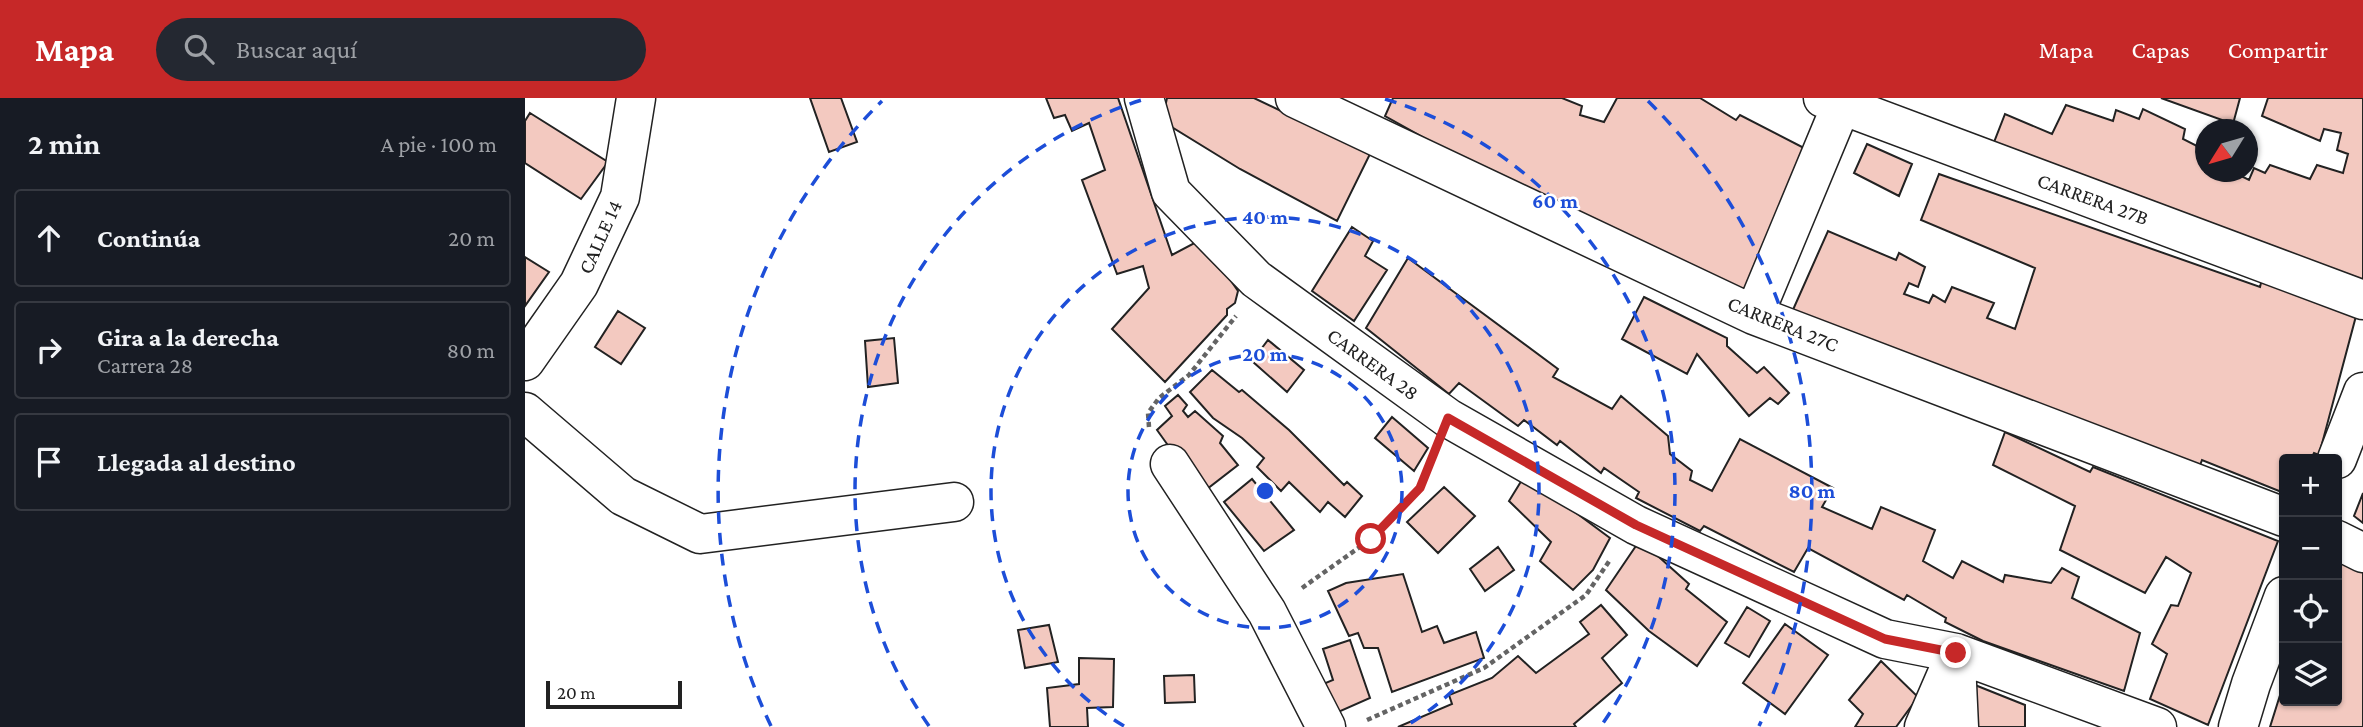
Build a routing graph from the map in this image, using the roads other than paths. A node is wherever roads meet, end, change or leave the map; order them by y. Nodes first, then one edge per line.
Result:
1 (636, 98) edge
2 (1144, 98) edge
3 (1295, 98) edge
4 (1832, 102) edge
5 (2363, 300) edge
6 (1754, 314) junction
7 (525, 360) edge
8 (2363, 392) edge
9 (525, 412) edge
10 (2339, 454) edge
11 (1170, 464) road end
12 (954, 502) dead end
13 (2279, 515) edge
14 (2342, 542) edge
15 (2363, 552) edge
16 (2279, 610) edge
17 (1956, 653) junction
18 (1344, 724) edge
19 (1924, 727) edge
20 (1959, 727) edge
21 (2157, 727) edge
22 (2238, 727) edge

1 - 7 street, CALLE 14
2 - 17 street, CARRERA 28
3 - 6 street, CARRERA 27C
4 - 5 street, CARRERA 27B
4 - 6 street
6 - 13 street, CARRERA 27C
8 - 10 street
9 - 12 street
11 - 18 street
14 - 15 street
16 - 22 street
17 - 19 street
17 - 20 street
17 - 21 street, CARRERA 28

